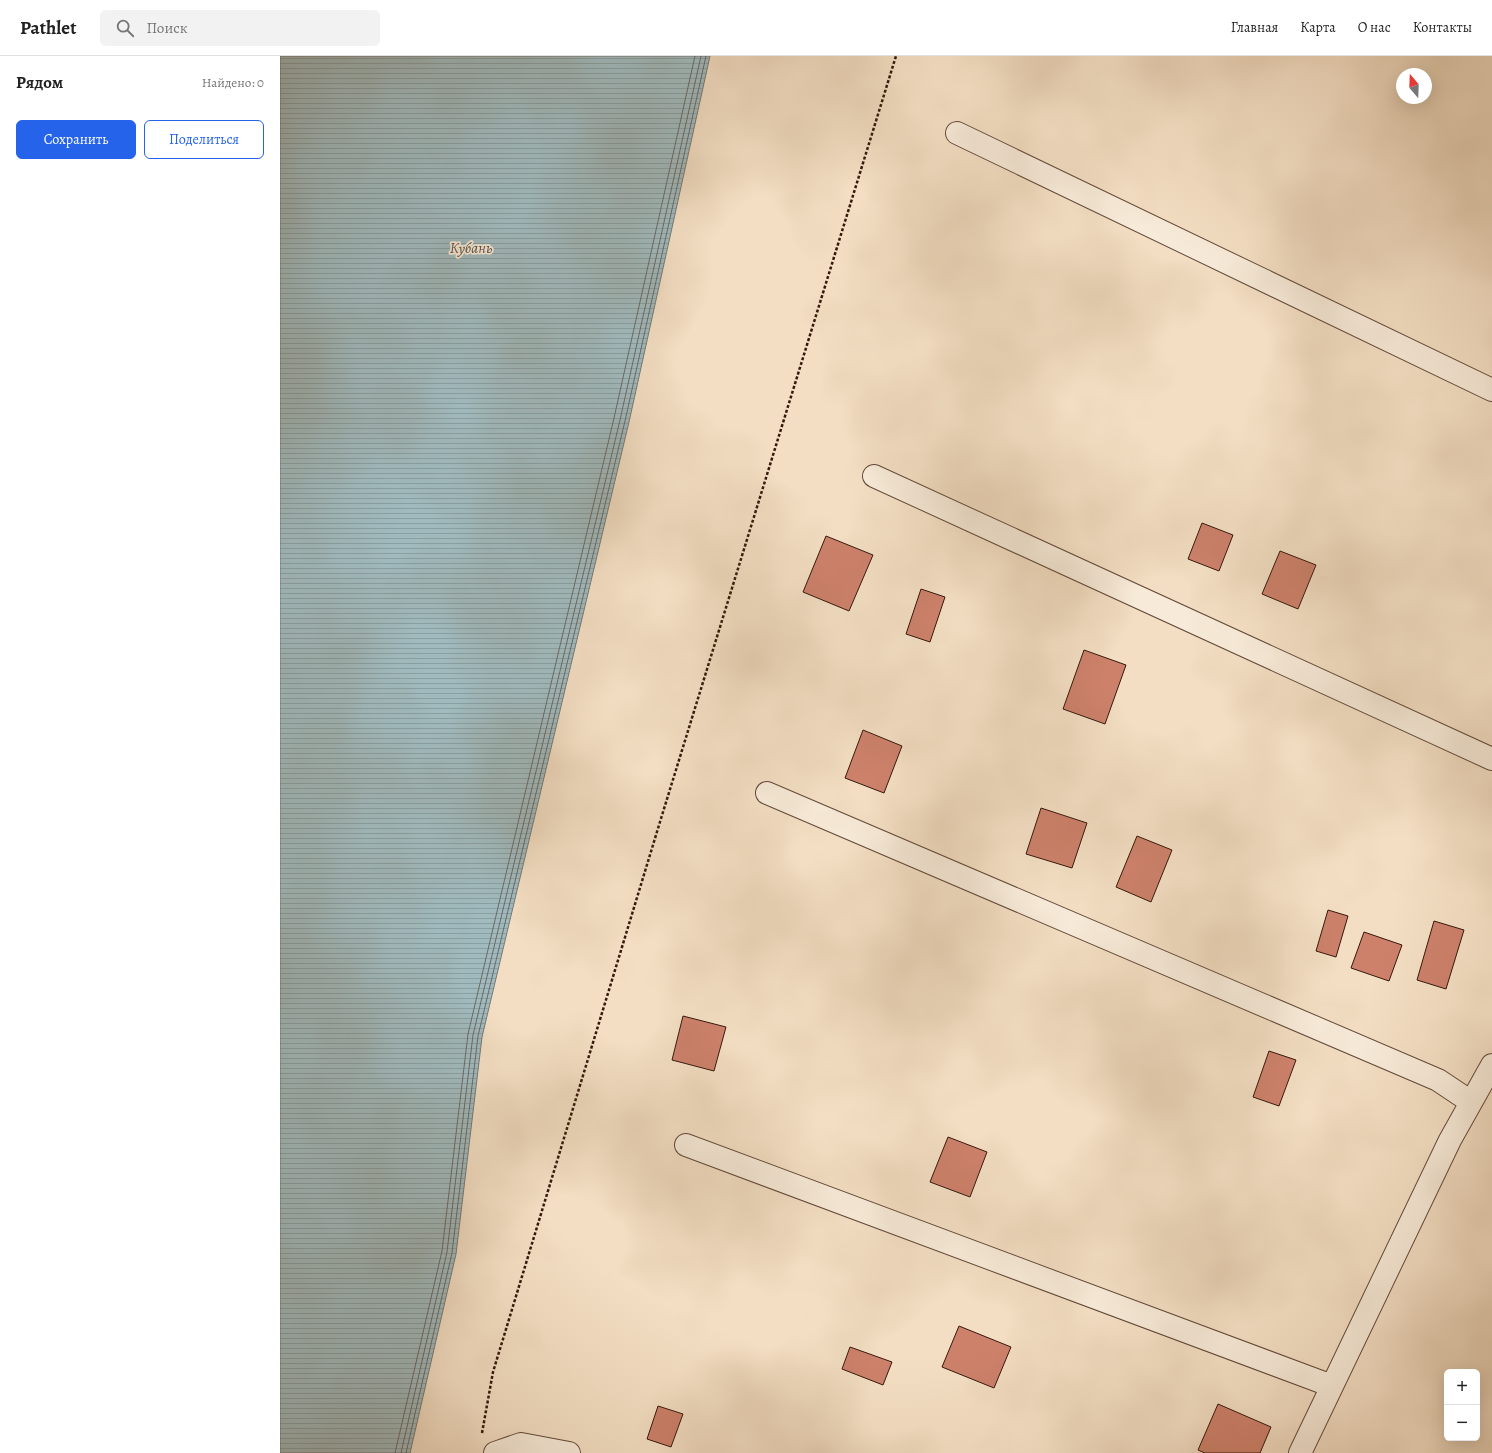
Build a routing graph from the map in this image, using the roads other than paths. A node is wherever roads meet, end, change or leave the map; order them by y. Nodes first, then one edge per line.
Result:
1 (957, 133) dead end
2 (1492, 390) edge
3 (874, 476) dead end
4 (1492, 758) edge
5 (767, 793) dead end
6 (1492, 1065) edge
7 (1471, 1102) junction
8 (686, 1145) dead end
9 (1332, 1386) junction
10 (488, 1446) edge
11 (569, 1453) edge
12 (1300, 1453) edge

1 - 2 street
3 - 4 street
5 - 7 street
6 - 7 street
7 - 9 street
8 - 9 street
9 - 12 street
10 - 11 street

